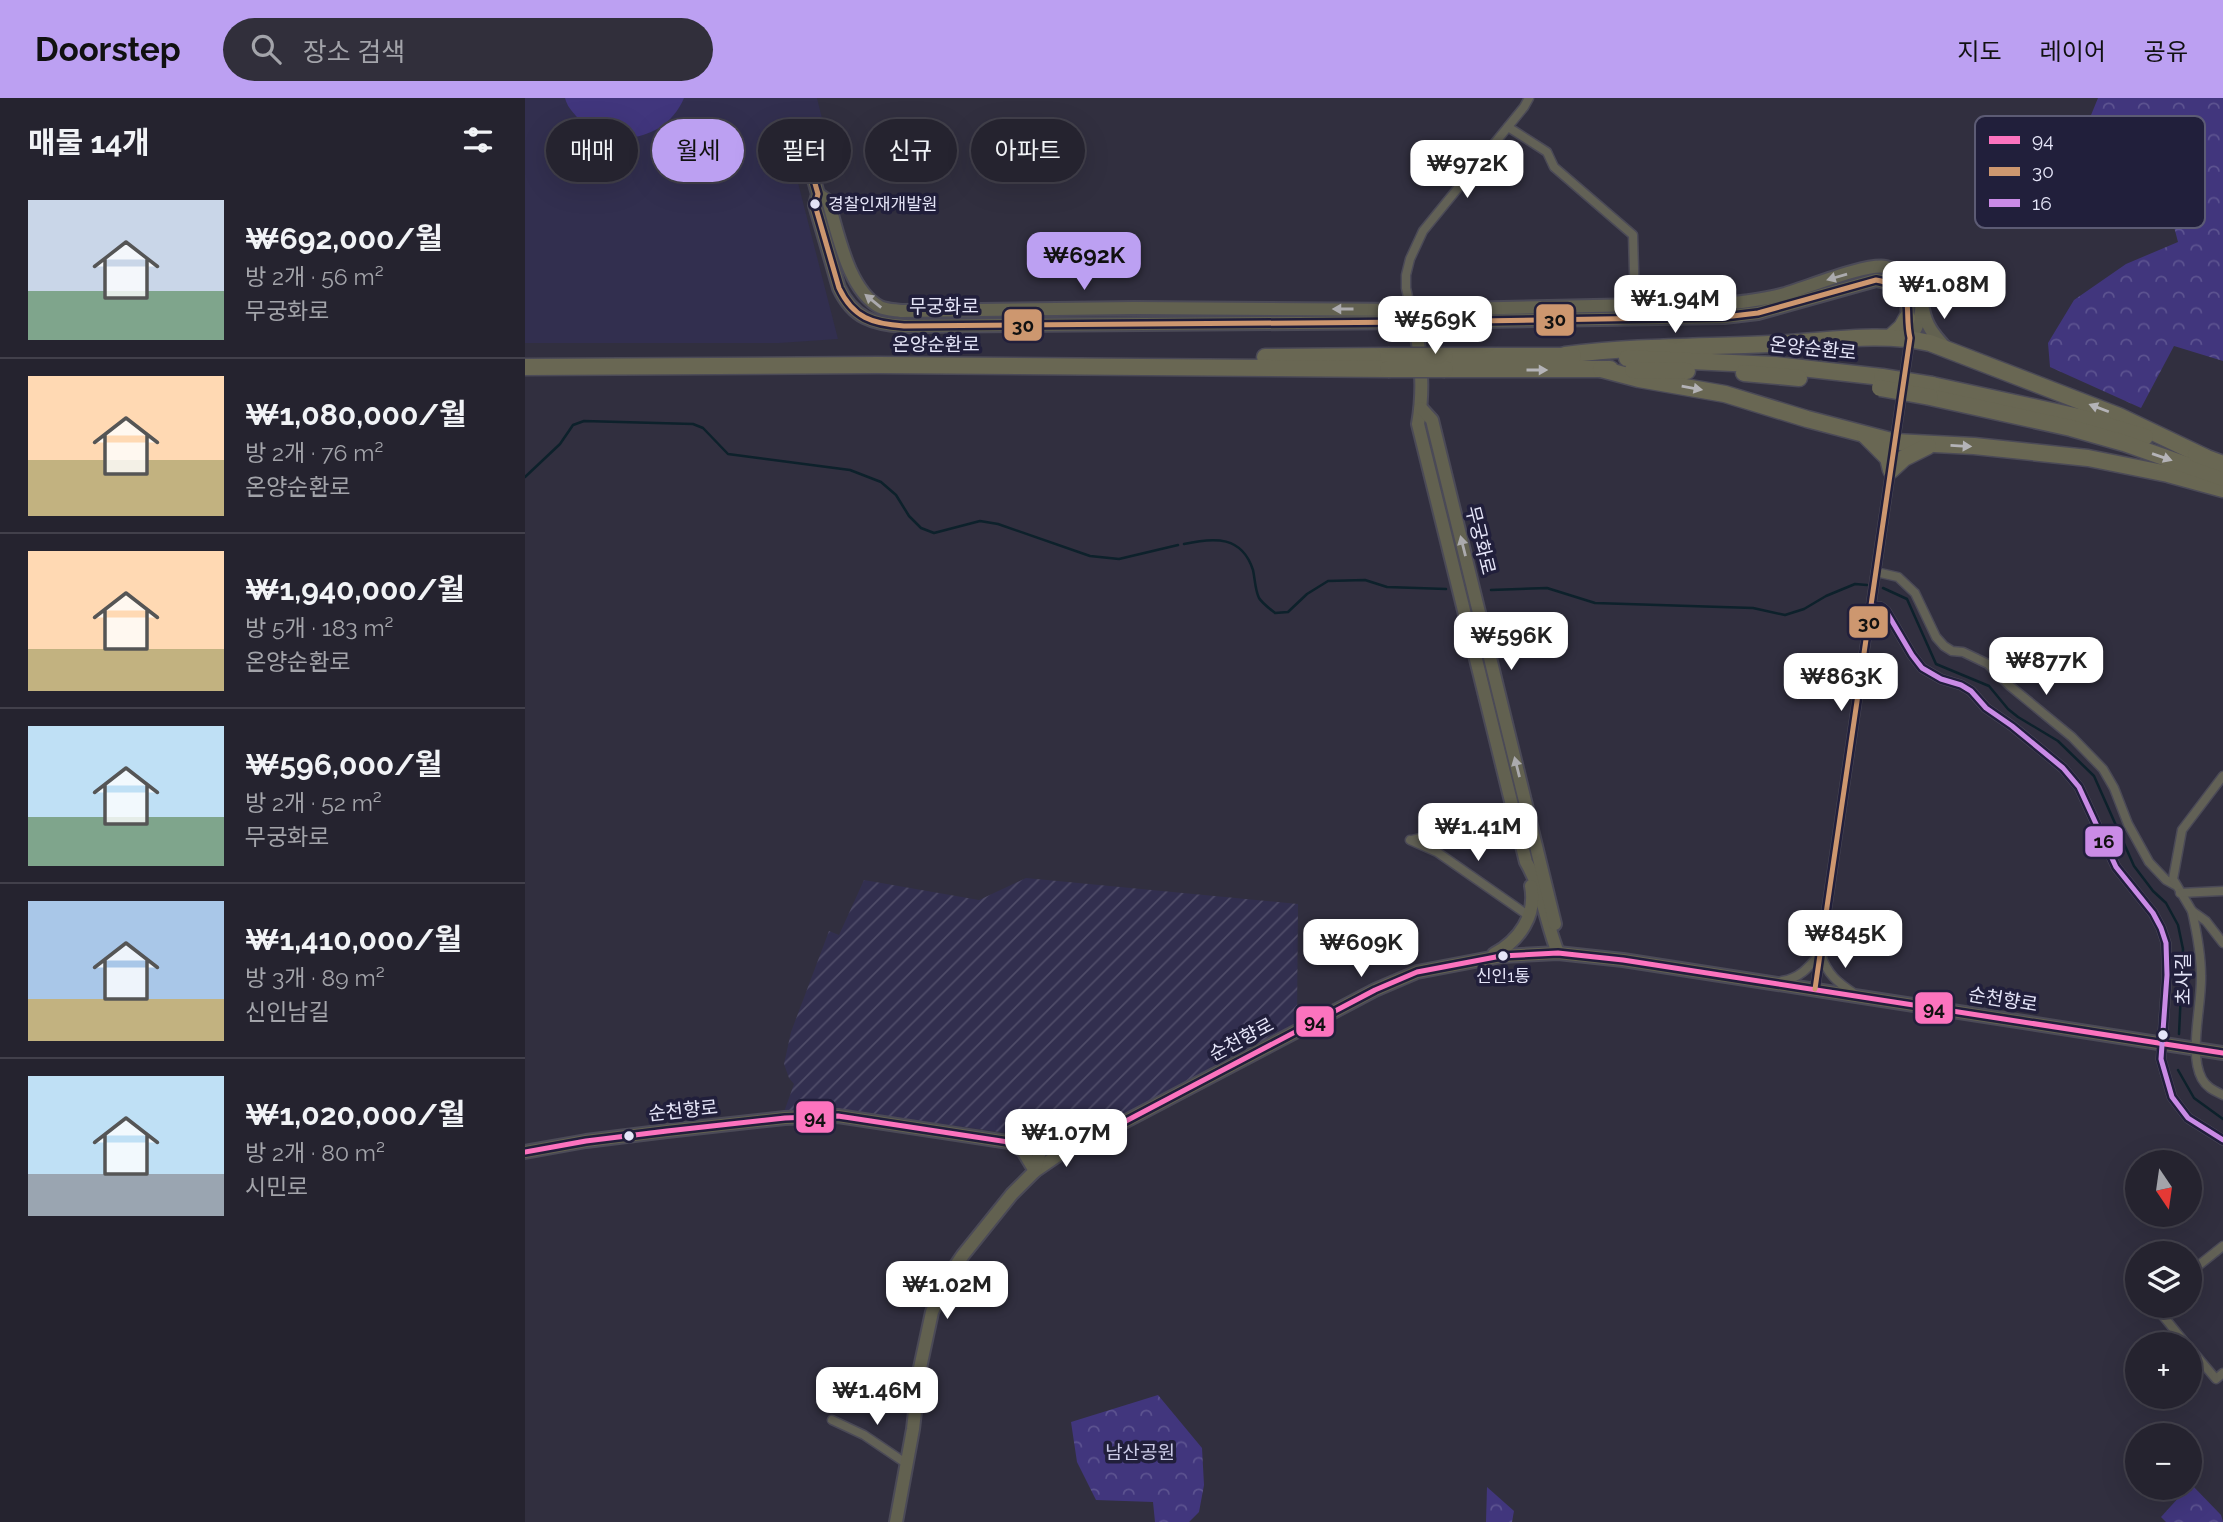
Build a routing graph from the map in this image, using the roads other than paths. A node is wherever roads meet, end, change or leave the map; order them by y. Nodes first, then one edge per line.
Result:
1 (1529, 98) edge
2 (1508, 127) junction
3 (815, 182) edge
4 (818, 194) junction
5 (1922, 304) junction
6 (1635, 305) junction
7 (1413, 316) junction
8 (1907, 318) junction
9 (1891, 337) junction
10 (1910, 338) junction
11 (1947, 349) junction
12 (1565, 355) junction
13 (525, 356) edge
14 (1388, 362) junction
15 (1445, 363) junction
16 (525, 366) edge
17 (1601, 369) junction
18 (1881, 383) junction
19 (1931, 391) junction
20 (1421, 408) junction
21 (1863, 433) junction
22 (1895, 442) junction
23 (1933, 444) junction
24 (2205, 457) junction
25 (2223, 464) edge
26 (1891, 470) junction
27 (2223, 478) edge
28 (2223, 489) edge
29 (1877, 572) junction
30 (1871, 606) junction
31 (2223, 776) edge
32 (1528, 811) junction
33 (1514, 815) junction
34 (1526, 862) junction
35 (2177, 889) junction
36 (2223, 891) edge
37 (2192, 911) junction
38 (1529, 916) junction
39 (2223, 943) edge
40 (1558, 953) junction
41 (1821, 953) junction
42 (1484, 959) junction
43 (1773, 983) junction
44 (1815, 989) junction
45 (1857, 996) junction
46 (2163, 1043) junction
47 (2197, 1049) junction
48 (2223, 1053) edge
49 (2223, 1096) edge
50 (2223, 1140) edge
51 (1010, 1141) junction
52 (1079, 1141) junction
53 (1041, 1147) junction
54 (525, 1152) edge
55 (1035, 1171) junction
56 (2223, 1246) edge
57 (2202, 1263) edge
58 (2165, 1318) edge
59 (2176, 1332) edge
60 (2202, 1362) edge
61 (2223, 1373) edge
62 (832, 1420) dead end
63 (907, 1464) junction
64 (896, 1522) edge

1 - 2 street
2 - 6 street
2 - 7 street
3 - 4 street, 무궁화로
7 -> 4 street, 무궁화로
4 - 7 street, 무궁화로
5 -> 6 street
5 - 10 street
5 - 11 street
6 - 7 street
7 - 8 street
7 - 20 street, 무궁화로
8 - 9 highway
8 - 10 street
9 - 10 highway
9 - 12 highway
10 - 11 highway
10 - 22 street
24 -> 11 highway
12 - 15 highway, 온양순환로
12 - 18 highway, 온양순환로
13 - 14 highway, 온양순환로
14 - 15 highway, bridge
14 - 16 highway, 온양순환로
15 -> 17 highway, 온양순환로
17 - 18 highway, 온양순환로
17 -> 21 highway
18 - 19 highway, bridge
19 - 24 highway
19 -> 27 highway
32 -> 20 street, 무궁화로
20 - 33 street, 무궁화로
21 - 22 highway
21 - 26 highway
22 - 23 highway
22 - 26 street
23 - 26 highway
23 -> 28 highway
24 - 25 highway
26 - 29 street
29 - 30 street
29 - 35 street
30 - 41 street
30 - 46 street
31 - 35 street
32 - 33 street
32 - 40 street, 무궁화로
33 - 34 street, 무궁화로
33 - 38 street
34 - 38 street
34 - 40 street, 무궁화로
35 - 36 street
35 - 37 street
37 - 39 street
37 - 47 street, 초사길
38 - 42 street
40 - 42 street, 순천향로
40 - 43 street, 순천향로
41 - 43 street
41 - 44 street
41 - 45 street
42 - 52 street, 순천향로
43 - 44 street, 순천향로
44 - 45 street, 순천향로
45 - 46 street, 순천향로
46 - 47 street, 순천향로
46 - 50 street
47 - 48 street, 순천향로
47 - 49 street, 초사길
51 - 53 street, 순천향로
51 - 54 street, 순천향로
51 - 55 street
52 - 53 street, 순천향로
52 - 55 street
53 - 55 street
55 - 63 street
56 - 57 street
58 - 59 street
60 - 61 street
62 - 63 street
63 - 64 street

